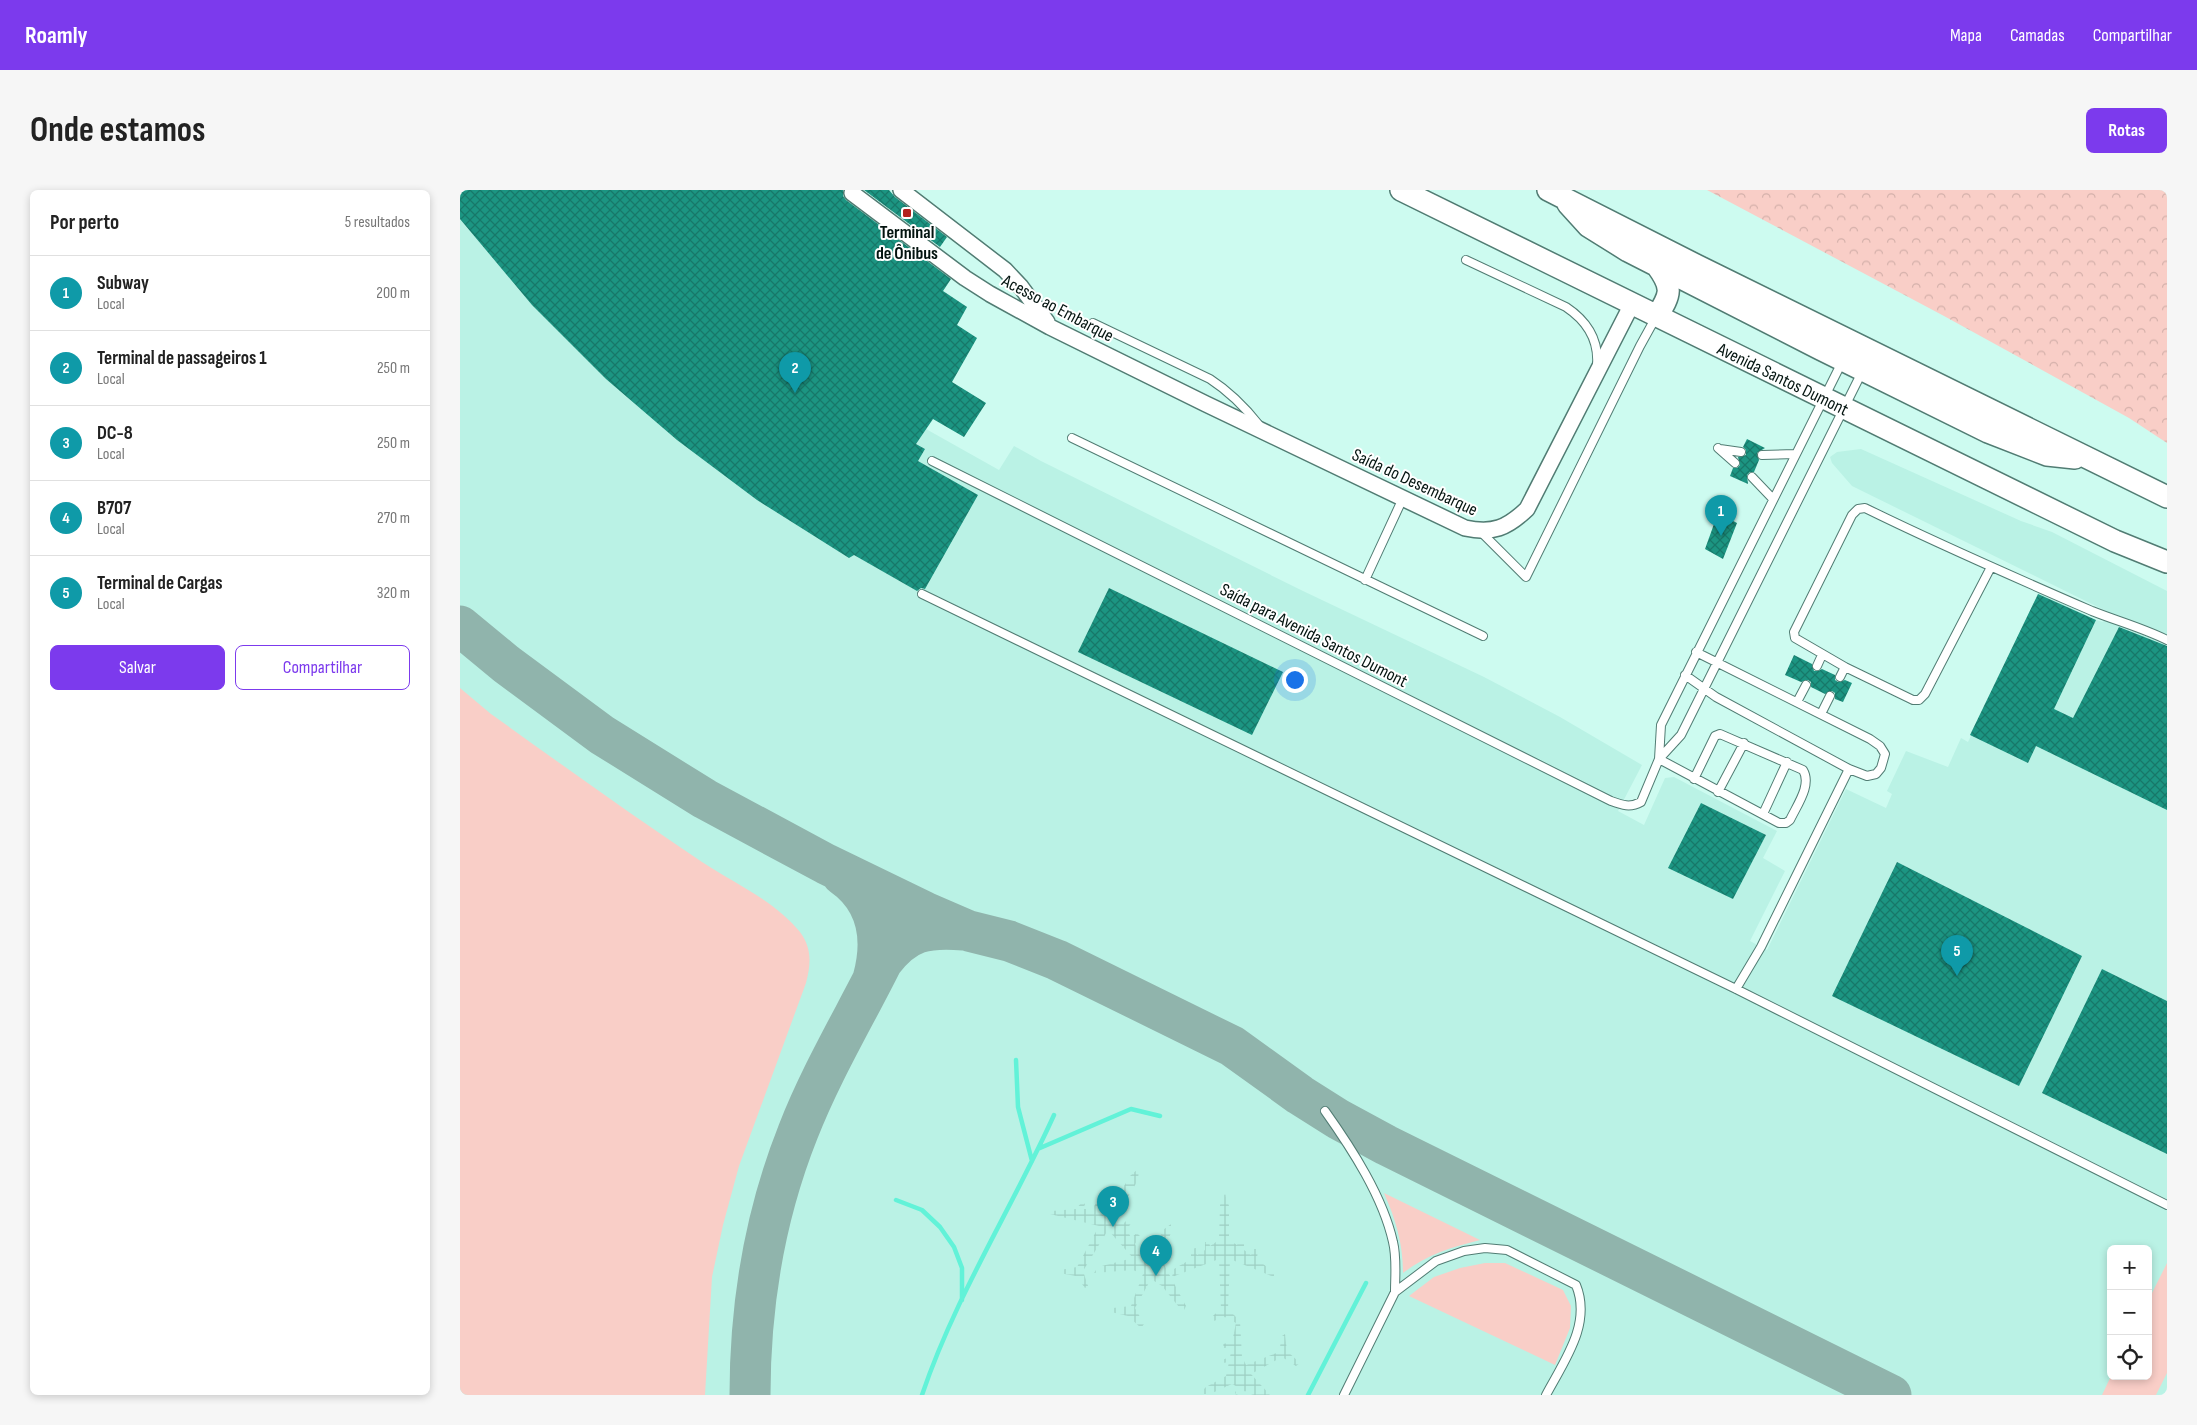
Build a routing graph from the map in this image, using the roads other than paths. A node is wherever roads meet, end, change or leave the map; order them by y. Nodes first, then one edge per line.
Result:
1 (901, 190) edge
2 (1401, 190) edge
3 (852, 193) dead end
4 (1555, 193) edge
5 (1466, 260) dead end
6 (1657, 266) junction
7 (1632, 304) junction
8 (1657, 316) junction
9 (1093, 323) dead end
10 (1050, 327) junction
11 (1825, 340) junction
12 (1843, 360) junction
13 (1863, 370) junction
14 (1596, 372) junction
15 (1822, 398) junction
16 (1843, 408) junction
17 (1263, 431) junction
18 (1072, 438) dead end
19 (1740, 452) dead end
20 (1795, 454) junction
21 (1762, 455) dead end
22 (2093, 460) junction
23 (932, 461) dead end
24 (1736, 463) dead end
25 (1752, 477) dead end
26 (2167, 497) edge
27 (1403, 498) junction
28 (1773, 498) junction
29 (1481, 532) junction
30 (2167, 562) edge
31 (1991, 567) junction
32 (1365, 580) junction
33 (922, 594) dead end
34 (1483, 636) dead end
35 (2167, 640) edge
36 (1696, 652) junction
37 (1822, 655) junction
38 (1717, 662) junction
39 (1817, 666) dead end
40 (1845, 667) junction
41 (1685, 675) junction
42 (1840, 677) dead end
43 (1806, 685) dead end
44 (1704, 690) junction
45 (1830, 696) dead end
46 (1797, 702) junction
47 (1821, 714) junction
48 (1744, 743) junction
49 (1659, 759) junction
50 (1787, 762) junction
51 (1849, 769) junction
52 (1694, 779) junction
53 (1718, 792) junction
54 (1763, 814) junction
55 (1736, 989) junction
56 (1325, 1111) dead end
57 (2167, 1205) edge
58 (1395, 1292) junction
59 (1344, 1395) edge
60 (1546, 1395) edge

1 - 10 street
2 - 7 main road, Avenida Santos Dumont
3 - 10 street, Acesso ao Embarque
4 - 6 main road
4 - 11 main road
5 - 14 lane
6 - 8 main road
6 - 11 main road
7 - 8 main road, Avenida Santos Dumont
7 - 14 street, Saída do Desembarque
8 - 15 main road, Avenida Santos Dumont
8 - 29 lane
9 - 17 lane, Saída do Desembarque
10 - 17 street, Acesso ao Embarque
11 - 12 main road
11 - 22 main road
12 - 13 main road
12 - 15 lane
13 - 16 lane
13 - 22 main road
14 - 29 street, Saída do Desembarque
15 - 16 main road, Avenida Santos Dumont
15 - 20 lane
16 - 30 main road, Avenida Santos Dumont
16 - 38 lane
17 - 27 street, Saída do Desembarque
18 - 32 lane
19 - 24 lane
20 - 21 lane
20 - 28 lane
22 - 26 main road
23 - 49 lane, Saída para Avenida Santos Dumont
25 - 28 lane
27 - 29 street, Saída do Desembarque
27 - 32 lane
28 - 36 lane
31 - 35 lane
31 - 37 lane
31 - 40 lane
32 - 34 lane
33 - 55 lane
36 - 38 lane
36 - 41 lane
37 - 39 lane
37 - 40 lane
38 - 44 lane
38 - 46 lane
40 - 42 lane
41 - 44 lane
41 - 49 lane
43 - 46 lane
44 - 49 lane
44 - 51 lane
45 - 47 lane
46 - 47 lane
47 - 51 lane
48 - 50 lane
48 - 52 lane
48 - 53 lane
49 - 52 lane
50 - 54 lane
50 - 54 lane
51 - 55 lane
52 - 53 lane
53 - 54 lane
55 - 57 lane
56 - 58 lane
58 - 59 lane
58 - 60 lane

